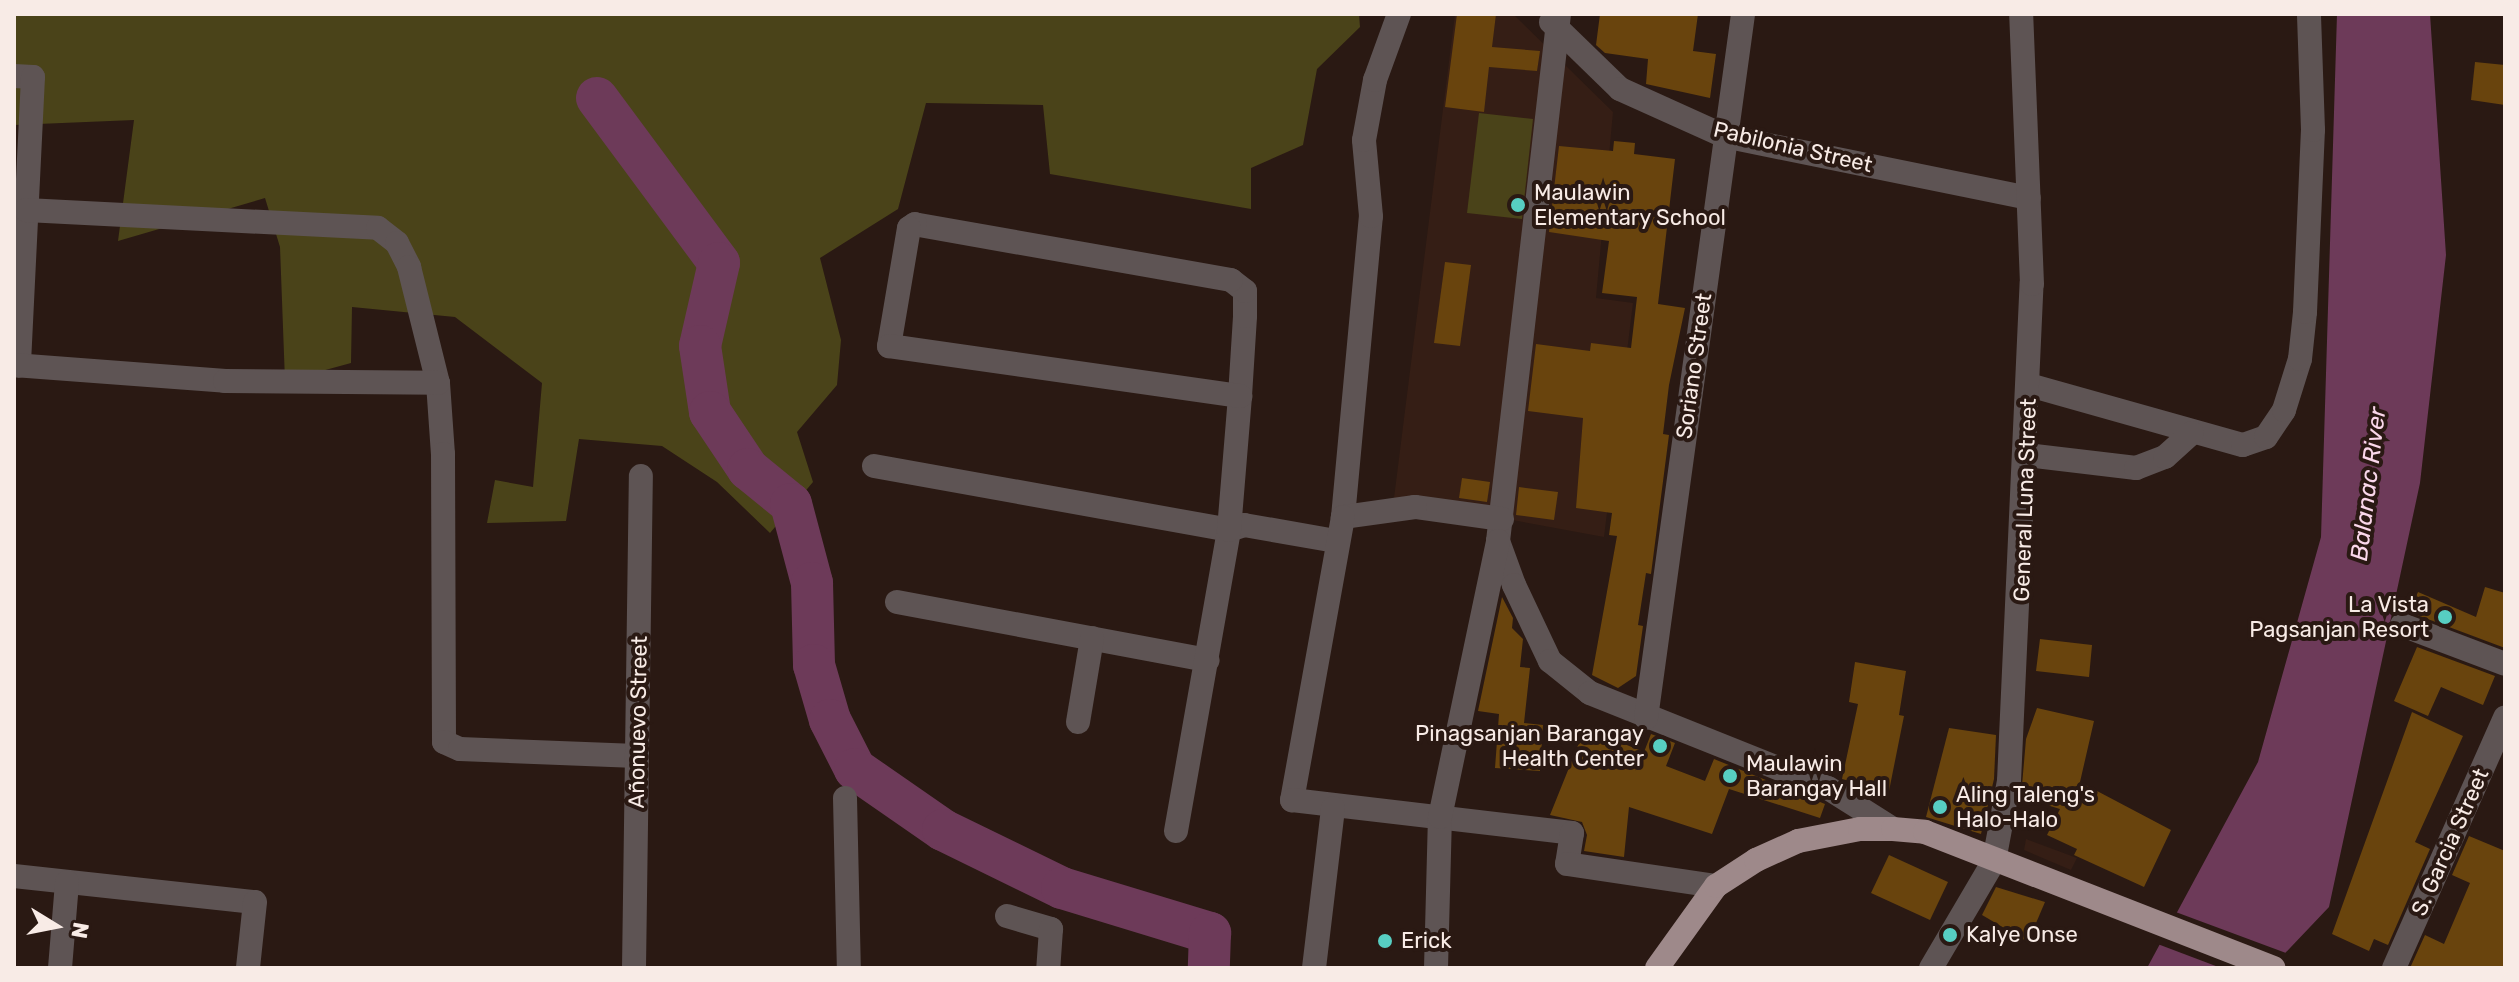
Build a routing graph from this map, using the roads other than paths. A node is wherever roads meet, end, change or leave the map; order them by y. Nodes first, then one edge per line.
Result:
1 (1399, 14) edge
2 (1743, 14) edge
3 (2021, 14) edge
4 (2309, 14) edge
5 (1554, 19) edge
6 (23, 76) edge
7 (1724, 136) junction
8 (2029, 198) junction
9 (26, 210) junction
10 (17, 366) edge
11 (438, 383) junction
12 (2029, 385) junction
13 (1240, 396) junction
14 (2192, 433) junction
15 (2027, 455) junction
16 (874, 466) dead end
17 (641, 476) dead end
18 (1343, 517) junction
19 (1229, 530) junction
20 (1500, 530) junction
21 (1336, 541) junction
22 (897, 602) dead end
23 (2402, 625) dead end
24 (1092, 638) junction
25 (1208, 660) junction
26 (2505, 664) edge
27 (2505, 717) edge
28 (1646, 718) junction
29 (1078, 722) dead end
30 (637, 756) junction
31 (845, 798) dead end
32 (1333, 808) junction
33 (1440, 817) junction
34 (1893, 829) junction
35 (1176, 831) dead end
36 (1994, 861) junction
37 (14, 876) edge
38 (67, 882) junction
39 (1716, 886) junction
40 (1007, 916) dead end
41 (60, 968) edge
42 (248, 968) edge
43 (634, 968) edge
44 (849, 968) edge
45 (1048, 968) edge
46 (1314, 968) edge
47 (1436, 968) edge
48 (1657, 968) edge
49 (1931, 968) edge
50 (2273, 968) edge
51 (2394, 968) edge

1 - 18 street
2 - 7 street, Soriano Street
3 - 8 street, General Luna Street
4 - 14 street
5 - 7 street, Pabilonia Street
5 - 20 street
6 - 9 street
7 - 8 street, Pabilonia Street
7 - 28 street, Soriano Street
8 - 12 street, General Luna Street
9 - 10 street
9 - 11 street
10 - 11 street
11 - 30 street
12 - 14 street
12 - 15 street, General Luna Street
13 - 13 street
13 - 19 street
14 - 15 street
15 - 36 street, General Luna Street
16 - 19 street
17 - 30 street, Añonuevo Street
18 - 20 street
18 - 21 street
19 - 21 street
19 - 25 street
20 - 28 street
20 - 33 street
21 - 32 street
22 - 24 street
23 - 26 street
24 - 25 street
24 - 29 street
25 - 35 street
27 - 51 street, S. Garcia Street
28 - 34 street
30 - 43 street, Añonuevo Street
31 - 44 street
32 - 33 street
32 - 46 street
33 - 39 street
33 - 47 street
34 - 36 main road
34 - 39 main road
36 - 49 street, General Luna Street
36 - 50 main road
37 - 38 street
38 - 41 street
38 - 42 street
39 - 48 main road
40 - 45 street

